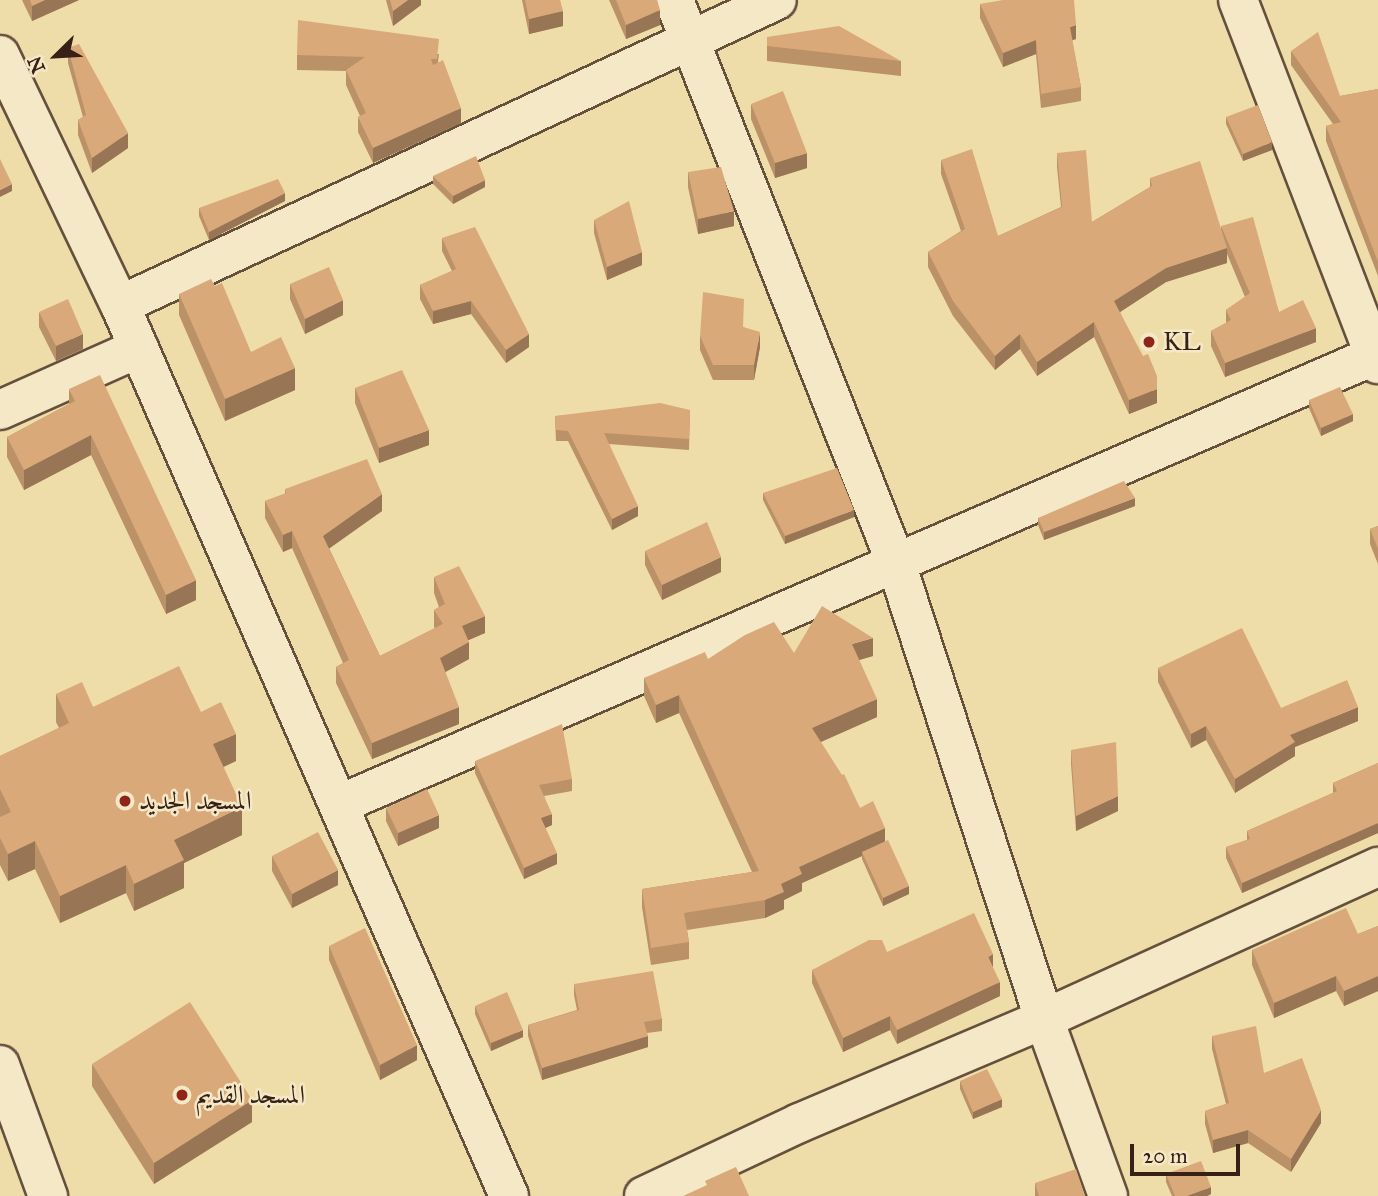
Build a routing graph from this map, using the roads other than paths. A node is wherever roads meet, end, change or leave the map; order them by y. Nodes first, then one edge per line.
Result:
1 (674, 0) edge
2 (776, 0) edge
3 (1238, 0) edge
4 (690, 39) junction
5 (0, 55) edge
6 (120, 305) junction
7 (139, 348) junction
8 (1377, 358) edge
9 (0, 410) edge
10 (896, 563) junction
11 (340, 804) junction
12 (1378, 867) edge
13 (1044, 1019) junction
14 (0, 1065) edge
15 (48, 1196) edge
16 (509, 1196) edge
17 (644, 1196) edge
18 (1108, 1196) edge

1 - 4 street
2 - 4 street
3 - 8 street
4 - 6 street
4 - 10 street
5 - 6 street
6 - 7 street
7 - 9 street
7 - 11 street
8 - 10 street
10 - 11 street
10 - 13 street
11 - 16 street
12 - 13 street
13 - 17 street
13 - 18 street
14 - 15 street

